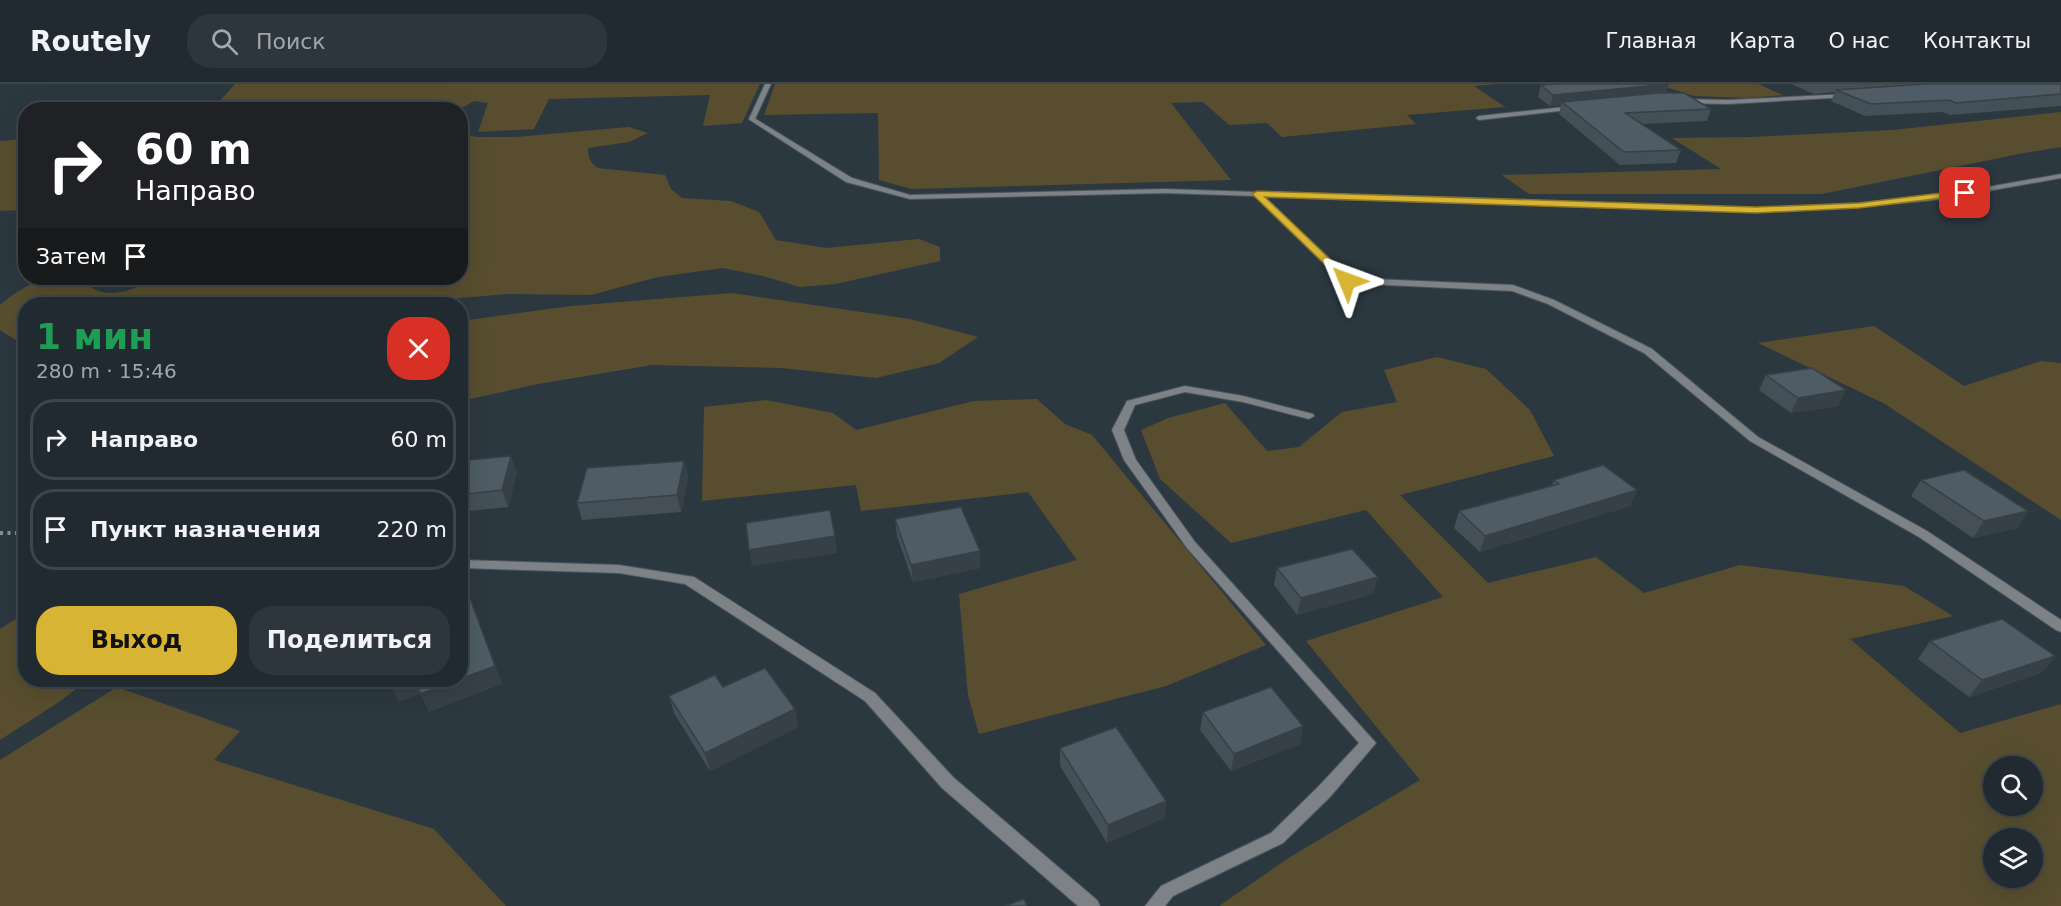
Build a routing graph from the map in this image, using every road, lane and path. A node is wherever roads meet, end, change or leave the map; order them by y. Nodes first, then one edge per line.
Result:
1 (768, 84) edge
2 (1858, 96) edge
3 (1675, 101) edge
4 (1584, 107) edge
5 (1479, 118) dead end
6 (2061, 176) edge
7 (1257, 194) junction
8 (1309, 416) dead end
9 (0, 533) edge
10 (18, 533) edge
11 (468, 564) edge
12 (2061, 627) edge
13 (1091, 906) edge
14 (1154, 906) edge

1 - 7 street
2 - 3 street
4 - 5 street
6 - 7 street
7 - 12 street
8 - 14 street
9 - 10 path
11 - 13 street

